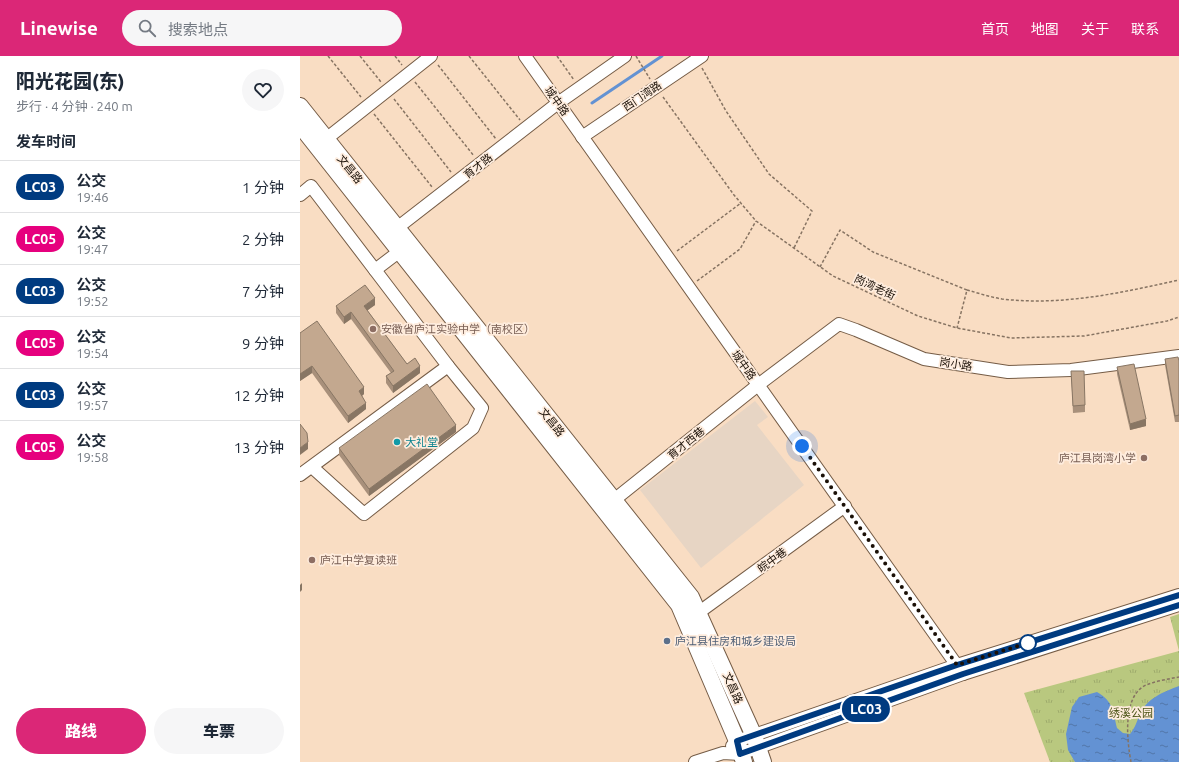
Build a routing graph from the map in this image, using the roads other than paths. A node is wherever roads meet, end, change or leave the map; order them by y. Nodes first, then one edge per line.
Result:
1 (525, 56) edge
2 (625, 56) edge
3 (700, 58) edge
4 (433, 59) edge
5 (558, 103) junction
6 (300, 106) edge
7 (300, 125) edge
8 (582, 137) junction
9 (326, 139) junction
10 (300, 195) edge
11 (397, 228) junction
12 (400, 251) junction
13 (375, 270) junction
14 (1179, 356) edge
15 (448, 366) junction
16 (758, 385) junction
17 (312, 467) junction
18 (300, 475) edge
19 (614, 500) junction
20 (845, 506) junction
21 (1179, 595) edge
22 (1179, 605) edge
23 (698, 613) junction
24 (960, 670) junction
25 (758, 748) edge
26 (740, 752) edge
27 (695, 762) edge

1 - 5 street, 城中路
2 - 5 street, 育才路
3 - 8 street, 西门湾路
4 - 9 street
5 - 8 street, 城中路
5 - 11 street, 育才路
6 - 9 main road, 文昌路
7 - 12 main road, 文昌路
8 - 16 street, 城中路
9 - 11 main road, 文昌路
10 - 13 street
11 - 19 main road, 文昌路
12 - 13 street
12 - 26 main road, 文昌路
13 - 15 street
14 - 16 street, 岗小路
15 - 17 street
15 - 17 street
16 - 19 street, 育才西巷
16 - 20 street, 城中路
17 - 18 street
19 - 23 main road, 文昌路
20 - 23 street, 皖中巷
20 - 24 street, 城中路
21 - 24 street
22 - 24 street
23 - 25 main road, 文昌路
24 - 25 street
25 - 26 street
26 - 27 street

